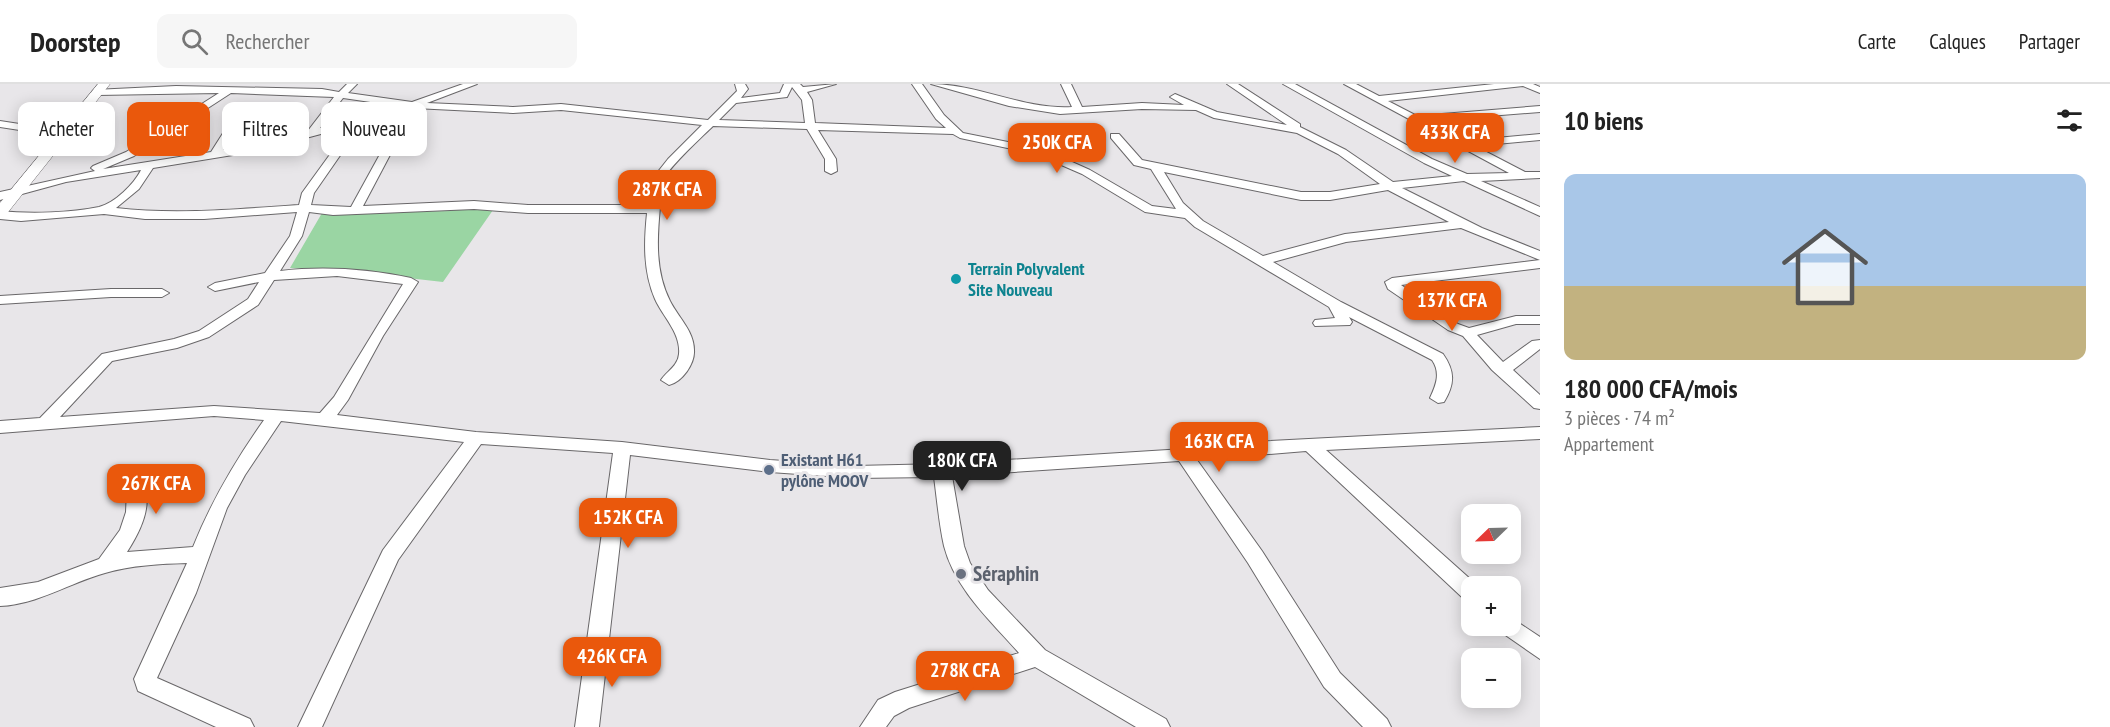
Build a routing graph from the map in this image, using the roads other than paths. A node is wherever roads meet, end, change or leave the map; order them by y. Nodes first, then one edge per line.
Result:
1 (237, 84) edge
2 (352, 84) edge
3 (441, 84) edge
4 (472, 84) edge
5 (740, 84) edge
6 (789, 84) edge
7 (831, 84) edge
8 (917, 84) edge
9 (936, 84) edge
10 (1066, 84) edge
11 (1232, 84) edge
12 (1288, 84) edge
13 (1349, 84) edge
14 (1523, 84) edge
15 (798, 87) edge
16 (100, 88) edge
17 (1540, 90) edge
18 (227, 92) junction
19 (341, 94) junction
20 (1175, 97) dead end
21 (1377, 99) junction
22 (1253, 100) junction
23 (739, 101) dead end
24 (89, 102) edge
25 (399, 102) edge
26 (416, 102) edge
27 (419, 102) edge
28 (427, 105) edge
29 (1078, 109) junction
30 (1199, 109) junction
31 (1540, 109) edge
32 (1060, 111) junction
33 (1233, 116) junction
34 (1417, 120) junction
35 (1092, 121) dead end
36 (711, 123) junction
37 (0, 124) edge
38 (810, 124) junction
39 (18, 127) edge
40 (321, 130) edge
41 (1300, 130) junction
42 (954, 131) junction
43 (311, 133) junction
44 (1115, 136) dead end
45 (1540, 137) edge
46 (222, 143) edge
47 (1464, 144) junction
48 (46, 156) edge
49 (334, 156) edge
50 (384, 156) edge
51 (213, 157) junction
52 (173, 163) junction
53 (148, 167) junction
54 (1156, 168) junction
55 (831, 171) dead end
56 (108, 172) junction
57 (1540, 175) edge
58 (1523, 176) junction
59 (1464, 178) junction
60 (65, 179) junction
61 (1389, 186) junction
62 (20, 190) junction
63 (0, 196) edge
64 (304, 208) junction
65 (653, 209) junction
66 (104, 210) junction
67 (355, 210) junction
68 (1540, 212) edge
69 (0, 214) edge
70 (1188, 215) junction
71 (1462, 224) junction
72 (1540, 256) edge
73 (1261, 261) junction
74 (1540, 264) edge
75 (272, 274) junction
76 (215, 287) dead end
77 (162, 293) dead end
78 (0, 300) edge
79 (1336, 305) junction
80 (1540, 320) edge
81 (1320, 323) dead end
82 (1468, 333) junction
83 (1538, 344) dead end
84 (1498, 367) junction
85 (669, 380) dead end
86 (1438, 398) dead end
87 (1540, 404) edge
88 (275, 417) junction
89 (324, 419) junction
90 (46, 422) junction
91 (0, 428) edge
92 (1540, 433) edge
93 (476, 438) junction
94 (1311, 446) junction
95 (622, 448) junction
96 (1184, 455) junction
97 (942, 470) junction
98 (136, 490) dead end
99 (201, 555) junction
100 (106, 565) junction
101 (1461, 584) edge
102 (10, 597) edge
103 (0, 609) edge
104 (1521, 635) edge
105 (1540, 649) edge
106 (1037, 657) junction
107 (1378, 724) edge
108 (242, 727) edge
109 (310, 727) edge
110 (587, 727) edge
111 (872, 727) edge
112 (1158, 727) edge

1 - 18 street
2 - 19 street
3 - 26 street
4 - 27 street
5 - 36 street
6 - 23 street
7 - 15 street
8 - 42 street
9 - 32 street
10 - 29 street
11 - 22 street
12 - 59 street
13 - 21 street
14 - 17 street
14 - 21 street
15 - 38 street
16 - 18 street
16 - 24 main road
18 - 19 street
18 - 60 street
19 - 25 street
19 - 43 street
20 - 30 street
21 - 34 street
22 - 33 street
22 - 41 street
28 - 36 street
29 - 30 street
29 - 32 street
30 - 33 street
31 - 34 street
32 - 35 street
33 - 41 street
34 - 47 street
36 - 38 street
36 - 65 street
37 - 39 street
38 - 42 street
38 - 55 street
40 - 43 street
41 - 61 street
42 - 70 street
43 - 51 street
44 - 54 street
45 - 47 street
46 - 51 street
47 - 58 street
48 - 62 main road
49 - 64 street
50 - 67 street
51 - 52 street
52 - 53 street
52 - 56 street
53 - 56 street
53 - 66 street
54 - 61 street
54 - 70 street
56 - 60 street
57 - 58 street
58 - 59 street
59 - 61 street
59 - 68 street
60 - 62 street
61 - 71 street
62 - 63 street
62 - 69 main road
64 - 66 street
64 - 67 street
64 - 75 street
65 - 67 street
65 - 85 street
66 - 69 street
70 - 73 street
71 - 72 street
71 - 73 street
73 - 79 street
74 - 82 street
75 - 76 street
75 - 89 street
75 - 90 street
77 - 78 street
79 - 81 street
79 - 86 street
80 - 82 street
82 - 84 street
83 - 84 street
84 - 87 street
88 - 89 street
88 - 90 street
88 - 99 street
89 - 93 street
90 - 91 street
92 - 94 street
93 - 95 street
93 - 109 street
94 - 96 street
94 - 101 street
95 - 97 street
95 - 110 street
96 - 97 street
96 - 107 street
97 - 106 street
98 - 100 street
99 - 100 street
99 - 108 street
100 - 102 street
102 - 103 street
104 - 105 street
106 - 111 street
106 - 112 street

